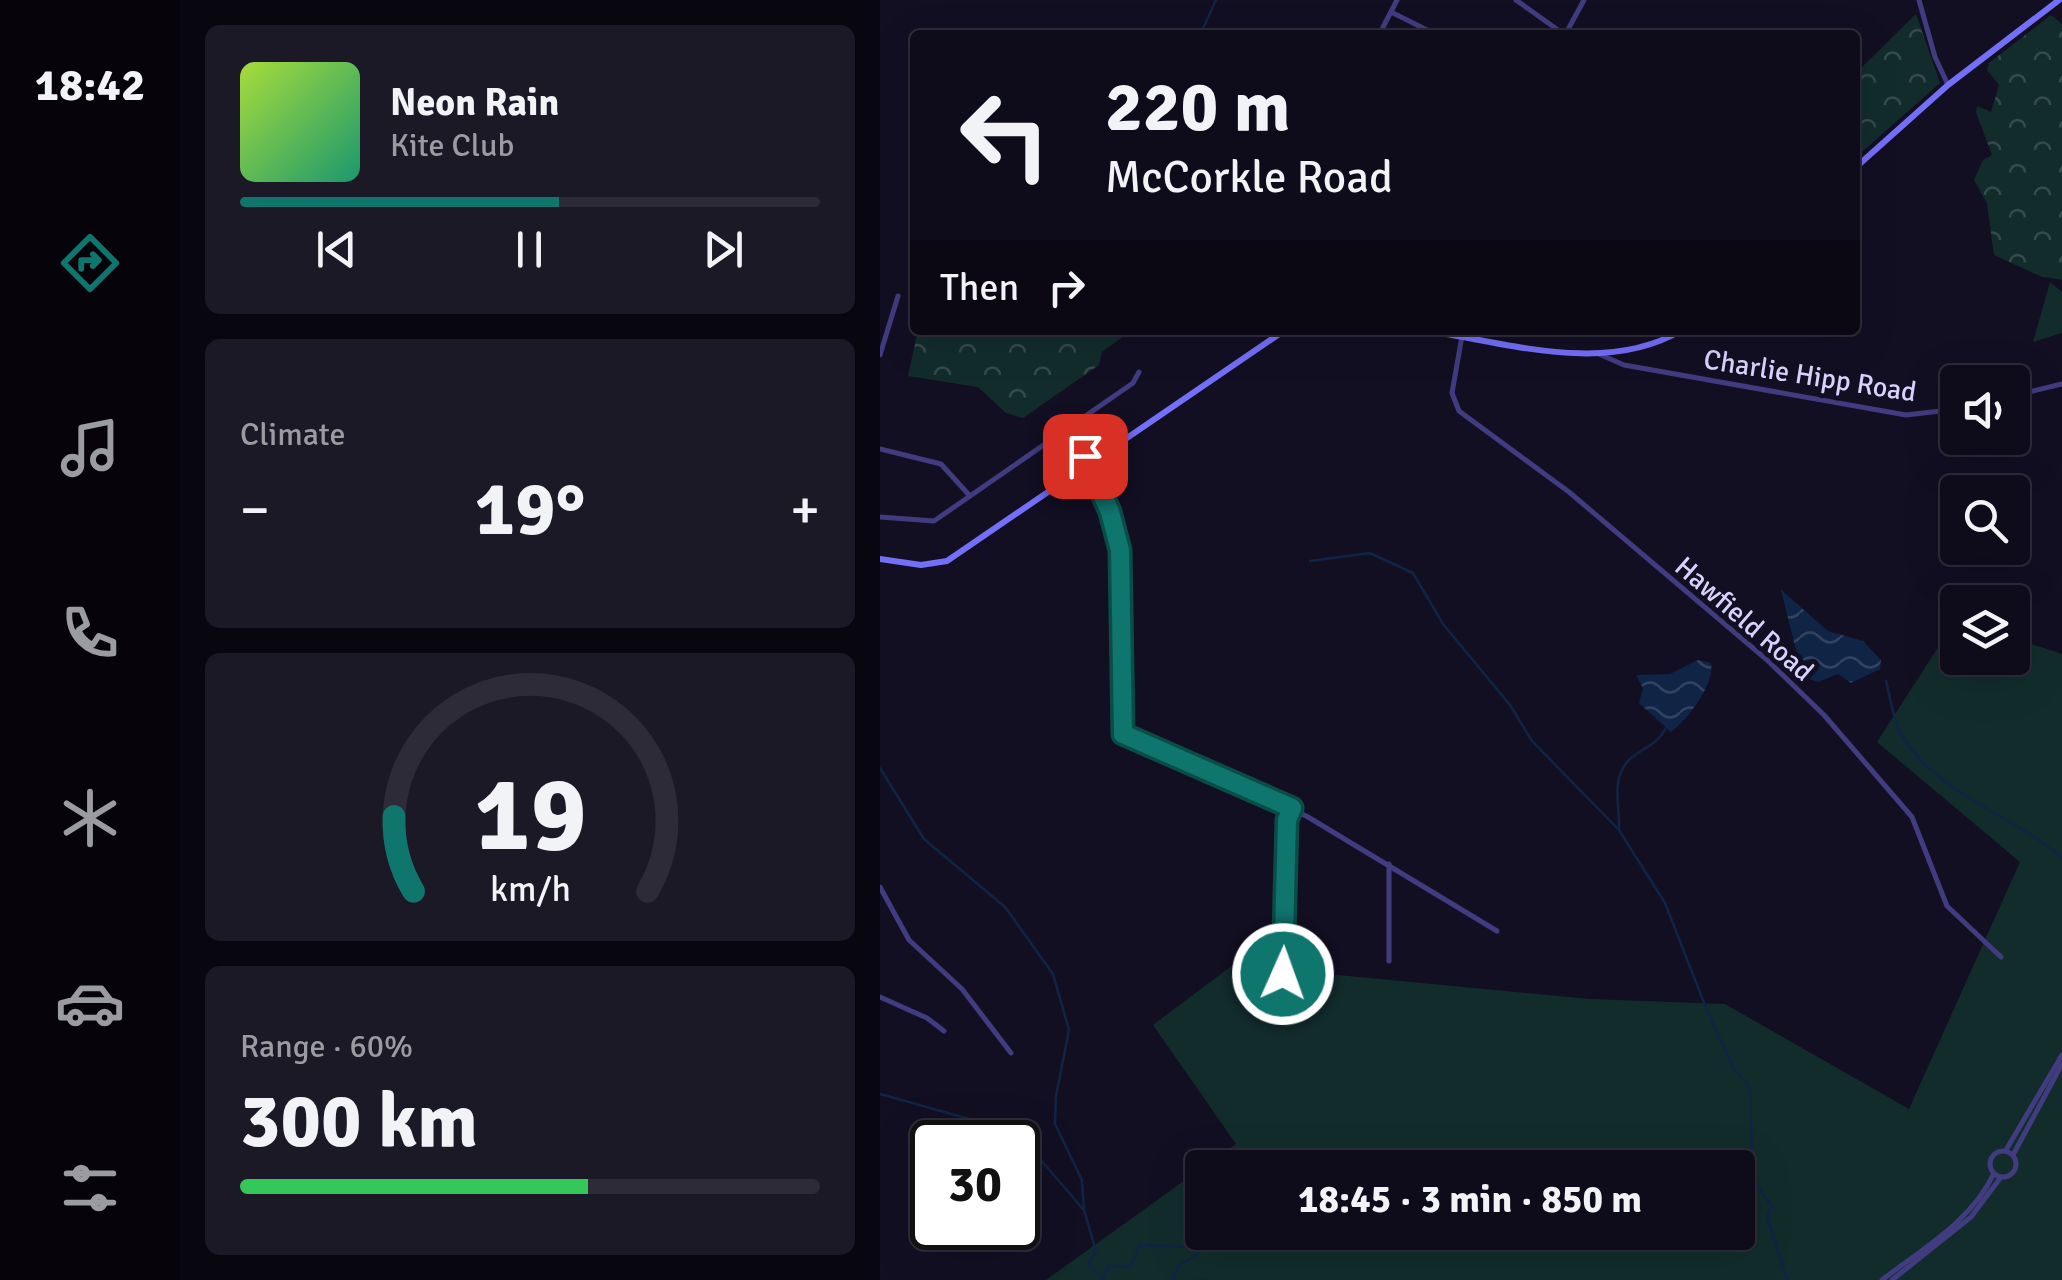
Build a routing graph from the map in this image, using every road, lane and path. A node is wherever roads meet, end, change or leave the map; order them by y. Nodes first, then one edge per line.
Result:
1 (1397, 0) edge
2 (1516, 0) edge
3 (1584, 0) edge
4 (1919, 0) edge
5 (2059, 0) edge
6 (1391, 12) junction
7 (1382, 30) edge
8 (1426, 30) edge
9 (1558, 30) edge
10 (1568, 30) edge
11 (1948, 85) junction
12 (1860, 164) edge
13 (898, 296) dead end
14 (1278, 335) edge
15 (1456, 335) edge
16 (1670, 335) edge
17 (1462, 336) junction
18 (1600, 354) junction
19 (880, 355) edge
20 (1139, 372) dead end
21 (2062, 384) edge
22 (2030, 392) edge
23 (1940, 413) edge
24 (1065, 429) junction
25 (880, 449) edge
26 (1090, 463) junction
27 (970, 496) junction
28 (880, 517) edge
29 (880, 559) edge
30 (1292, 808) junction
31 (1388, 864) junction
32 (880, 887) edge
33 (1497, 931) dead end
34 (2001, 957) dead end
35 (1389, 961) dead end
36 (1283, 974) dead end
37 (880, 997) edge
38 (944, 1032) dead end
39 (1010, 1053) dead end
40 (2062, 1054) edge
41 (2062, 1064) edge
42 (2006, 1150) junction
43 (2014, 1154) junction
44 (1994, 1173) junction
45 (2001, 1177) junction
46 (1882, 1280) edge
47 (1892, 1280) edge

1 - 6 street
2 - 9 street
3 - 10 street
4 - 11 street
5 - 11 main road
6 - 7 street
6 - 8 street
11 - 12 main road
13 - 19 street
14 - 26 main road
15 - 17 main road
16 - 18 main road
17 - 18 main road
17 - 34 street, Hawfield Road
18 - 23 street, Charlie Hipp Road
20 - 24 street
21 - 22 street
24 - 26 street
24 - 27 street
25 - 27 street
26 - 29 main road
26 - 30 street
27 - 28 street
30 - 31 street
30 - 36 street
31 - 33 street
31 - 35 street
32 - 39 street
37 - 38 street
40 - 42 street
41 - 43 street
42 - 43 street
42 - 44 street
43 - 45 street
44 - 45 street
44 - 46 street
45 - 47 street

